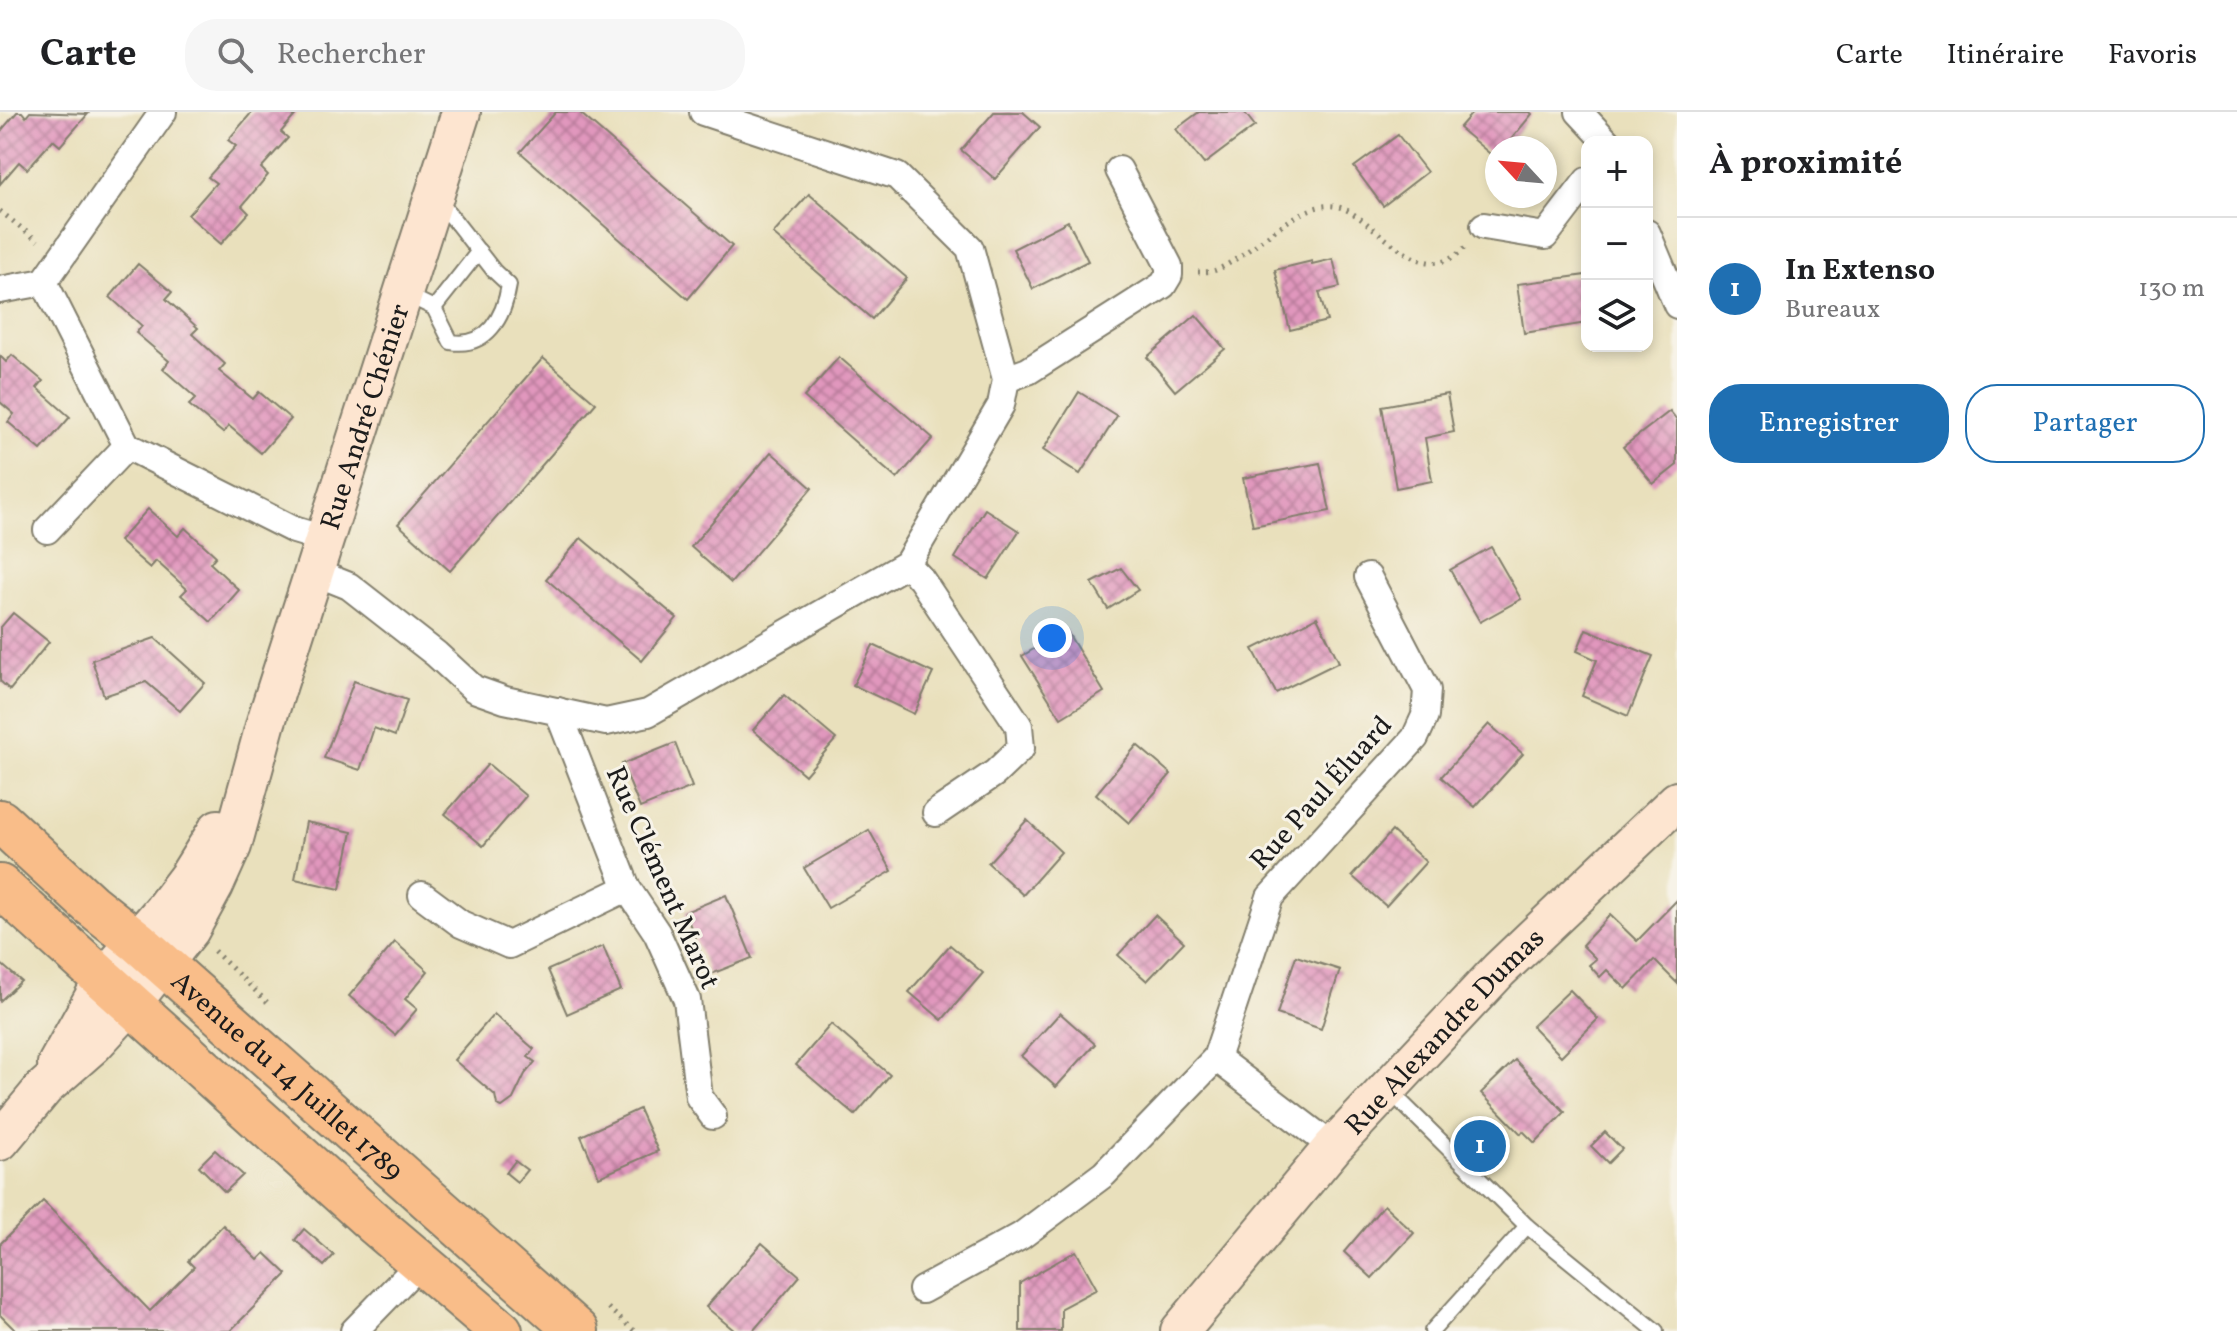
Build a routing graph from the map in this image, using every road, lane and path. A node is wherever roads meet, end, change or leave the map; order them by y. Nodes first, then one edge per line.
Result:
1 (163, 112) edge
2 (461, 112) edge
3 (703, 112) edge
4 (1579, 112) edge
5 (1601, 136) edge
6 (1119, 170) dead end
7 (1581, 189) edge
8 (435, 194) junction
9 (0, 211) edge
10 (1484, 226) joint
11 (1653, 247) edge
12 (479, 251) junction
13 (60, 259) junction
14 (1169, 275) junction
15 (44, 282) junction
16 (0, 290) edge
17 (418, 300) junction
18 (1677, 305) edge
19 (1006, 379) junction
20 (127, 446) junction
21 (47, 530) dead end
22 (319, 556) junction
23 (907, 564) junction
24 (1368, 577) dead end
25 (558, 711) junction
26 (1677, 801) edge
27 (936, 813) dead end
28 (0, 821) edge
29 (0, 886) edge
30 (627, 888) junction
31 (422, 895) dead end
32 (150, 953) junction
33 (118, 991) junction
34 (1216, 1058) junction
35 (1387, 1089) junction
36 (713, 1116) dead end
37 (0, 1141) edge
38 (1333, 1147) junction
39 (1527, 1226) junction
40 (420, 1263) junction
41 (1227, 1276) junction
42 (922, 1290) dead end
43 (354, 1331) edge
44 (501, 1331) edge
45 (577, 1331) edge
46 (1180, 1331) edge
47 (1198, 1331) edge
48 (1432, 1331) edge
49 (1656, 1331) edge

1 - 13 street
2 - 8 street, Rue André Chénier
3 - 19 street
4 - 5 street
6 - 14 street
7 - 10 street
8 - 12 lane
8 - 17 street, Rue André Chénier
9 - 13 path
10 - 14 path
11 - 18 street
12 - 17 lane
12 - 17 lane
13 - 15 street
14 - 19 street
15 - 16 street
15 - 20 street
17 - 22 street, Rue André Chénier
19 - 23 street
20 - 21 street
20 - 22 street
22 - 25 street
22 - 32 street, Rue André Chénier
23 - 25 street
23 - 27 street
24 - 34 street, Rue Paul Éluard
25 - 30 street, Rue Clément Marot
26 - 35 street, Rue Alexandre Dumas
28 - 32 main road, Avenue du 14 Juillet 1789
29 - 33 main road, Avenue du 14 Juillet 1789
30 - 31 street
30 - 36 street, Rue Clément Marot
32 - 33 street, Rue André Chénier
32 - 45 main road, Avenue du 14 Juillet 1789
33 - 37 street, Rue André Chénier
33 - 40 main road, Avenue du 14 Juillet 1789
34 - 38 street
34 - 42 street, Rue Paul Éluard
35 - 38 street, Rue Alexandre Dumas
35 - 39 lane
38 - 41 street, Rue Alexandre Dumas
39 - 48 lane
39 - 49 lane
40 - 43 street
40 - 44 main road, Avenue du 14 Juillet 1789
41 - 46 street, Rue Alexandre Dumas
41 - 47 street, Rue Alexandre Dumas

